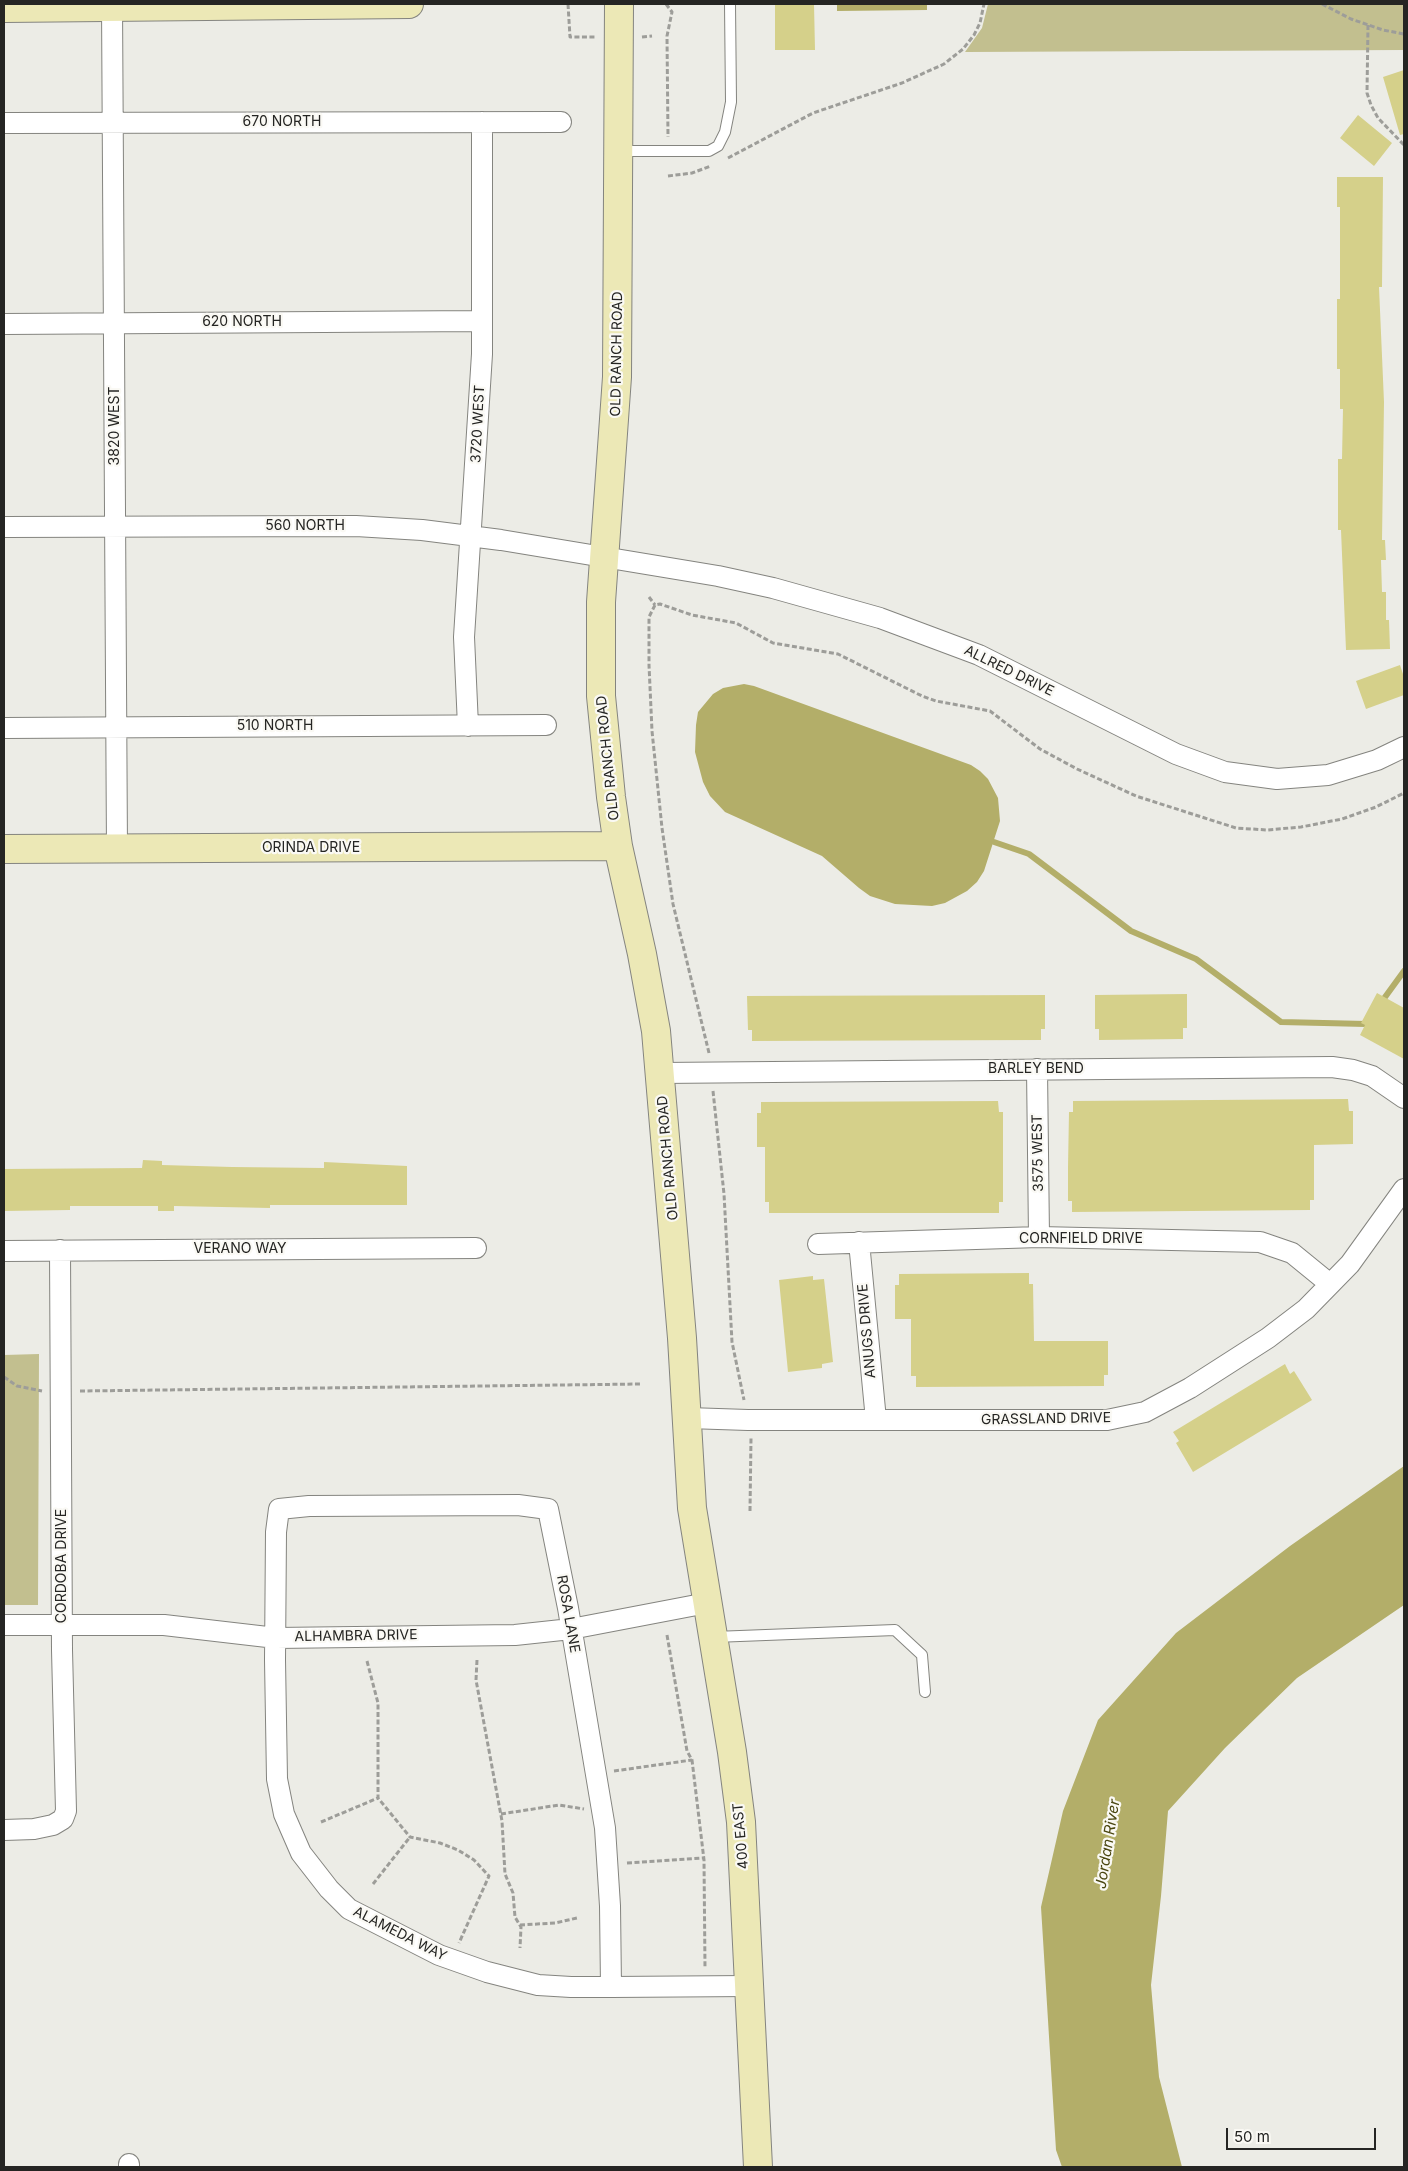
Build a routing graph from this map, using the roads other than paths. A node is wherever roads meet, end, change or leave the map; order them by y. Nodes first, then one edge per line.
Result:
1 (409, 4) edge
2 (618, 4) edge
3 (730, 4) edge
4 (112, 6) edge
5 (4, 8) edge
6 (482, 122) junction
7 (561, 122) dead end
8 (4, 123) edge
9 (113, 123) junction
10 (619, 152) junction
11 (481, 321) junction
12 (114, 323) junction
13 (4, 324) edge
14 (115, 526) junction
15 (4, 528) edge
16 (469, 535) junction
17 (603, 557) junction
18 (546, 725) dead end
19 (468, 726) junction
20 (116, 727) junction
21 (4, 728) edge
22 (1404, 747) edge
23 (618, 846) junction
24 (4, 849) edge
25 (117, 849) junction
26 (1037, 1069) junction
27 (661, 1073) junction
28 (1404, 1098) edge
29 (1404, 1189) edge
30 (1039, 1238) junction
31 (859, 1242) junction
32 (818, 1244) dead end
33 (476, 1248) dead end
34 (60, 1250) junction
35 (4, 1251) edge
36 (1330, 1284) junction
37 (688, 1418) junction
38 (876, 1420) junction
39 (279, 1508) joint
40 (692, 1508) joint
41 (707, 1603) junction
42 (4, 1625) edge
43 (62, 1625) junction
44 (571, 1629) junction
45 (713, 1637) junction
46 (276, 1638) junction
47 (926, 1692) dead end
48 (4, 1830) edge
49 (749, 1986) junction
50 (611, 1988) junction
51 (758, 2167) edge

1 - 4 street
2 - 10 street, OLD RANCH ROAD
3 - 10 lane
4 - 5 street
4 - 9 street, 3820 WEST
6 - 7 street, 670 NORTH
6 - 9 street, 670 NORTH
6 - 11 street, 3720 WEST
8 - 9 street, 670 NORTH
9 - 12 street, 3820 WEST
10 - 17 street, OLD RANCH ROAD
11 - 12 street, 620 NORTH
11 - 16 street, 3720 WEST
12 - 13 street, 620 NORTH
12 - 14 street, 3820 WEST
14 - 15 street, 560 NORTH
14 - 16 street, 560 NORTH
14 - 20 street, 3820 WEST
16 - 17 street, 560 NORTH
16 - 19 street, 3720 WEST
17 - 22 street, ALLRED DRIVE
17 - 23 street, OLD RANCH ROAD
18 - 19 street, 510 NORTH
19 - 20 street, 510 NORTH
20 - 21 street, 510 NORTH
20 - 25 street, 3820 WEST
23 - 25 street, ORINDA DRIVE
23 - 27 street, OLD RANCH ROAD
24 - 25 street, ORINDA DRIVE
26 - 27 street, BARLEY BEND
26 - 28 street, BARLEY BEND
26 - 30 street, 3575 WEST
27 - 37 street, OLD RANCH ROAD
29 - 36 street, GRASSLAND DRIVE
30 - 31 street, CORNFIELD DRIVE
30 - 36 street, CORNFIELD DRIVE
31 - 32 street, CORNFIELD DRIVE
31 - 38 street, ANUGS DRIVE
33 - 34 street, VERANO WAY
34 - 35 street, VERANO WAY
34 - 43 street, CORDOBA DRIVE
36 - 38 street, GRASSLAND DRIVE
37 - 38 street, GRASSLAND DRIVE
37 - 40 street, OLD RANCH ROAD
39 - 44 street, ROSA LANE
39 - 46 street, ALAMEDA WAY
40 - 41 street, 400 EAST
41 - 44 street, ALHAMBRA DRIVE
41 - 45 street, 400 EAST
42 - 43 street, ALHAMBRA DRIVE
43 - 46 street, ALHAMBRA DRIVE
43 - 48 street, CORDOBA DRIVE
44 - 46 street, ALHAMBRA DRIVE
44 - 50 street, ROSA LANE
45 - 47 lane
45 - 49 street, 400 EAST
46 - 50 street, ALAMEDA WAY
49 - 50 street, ALAMEDA WAY
49 - 51 street, 400 EAST

